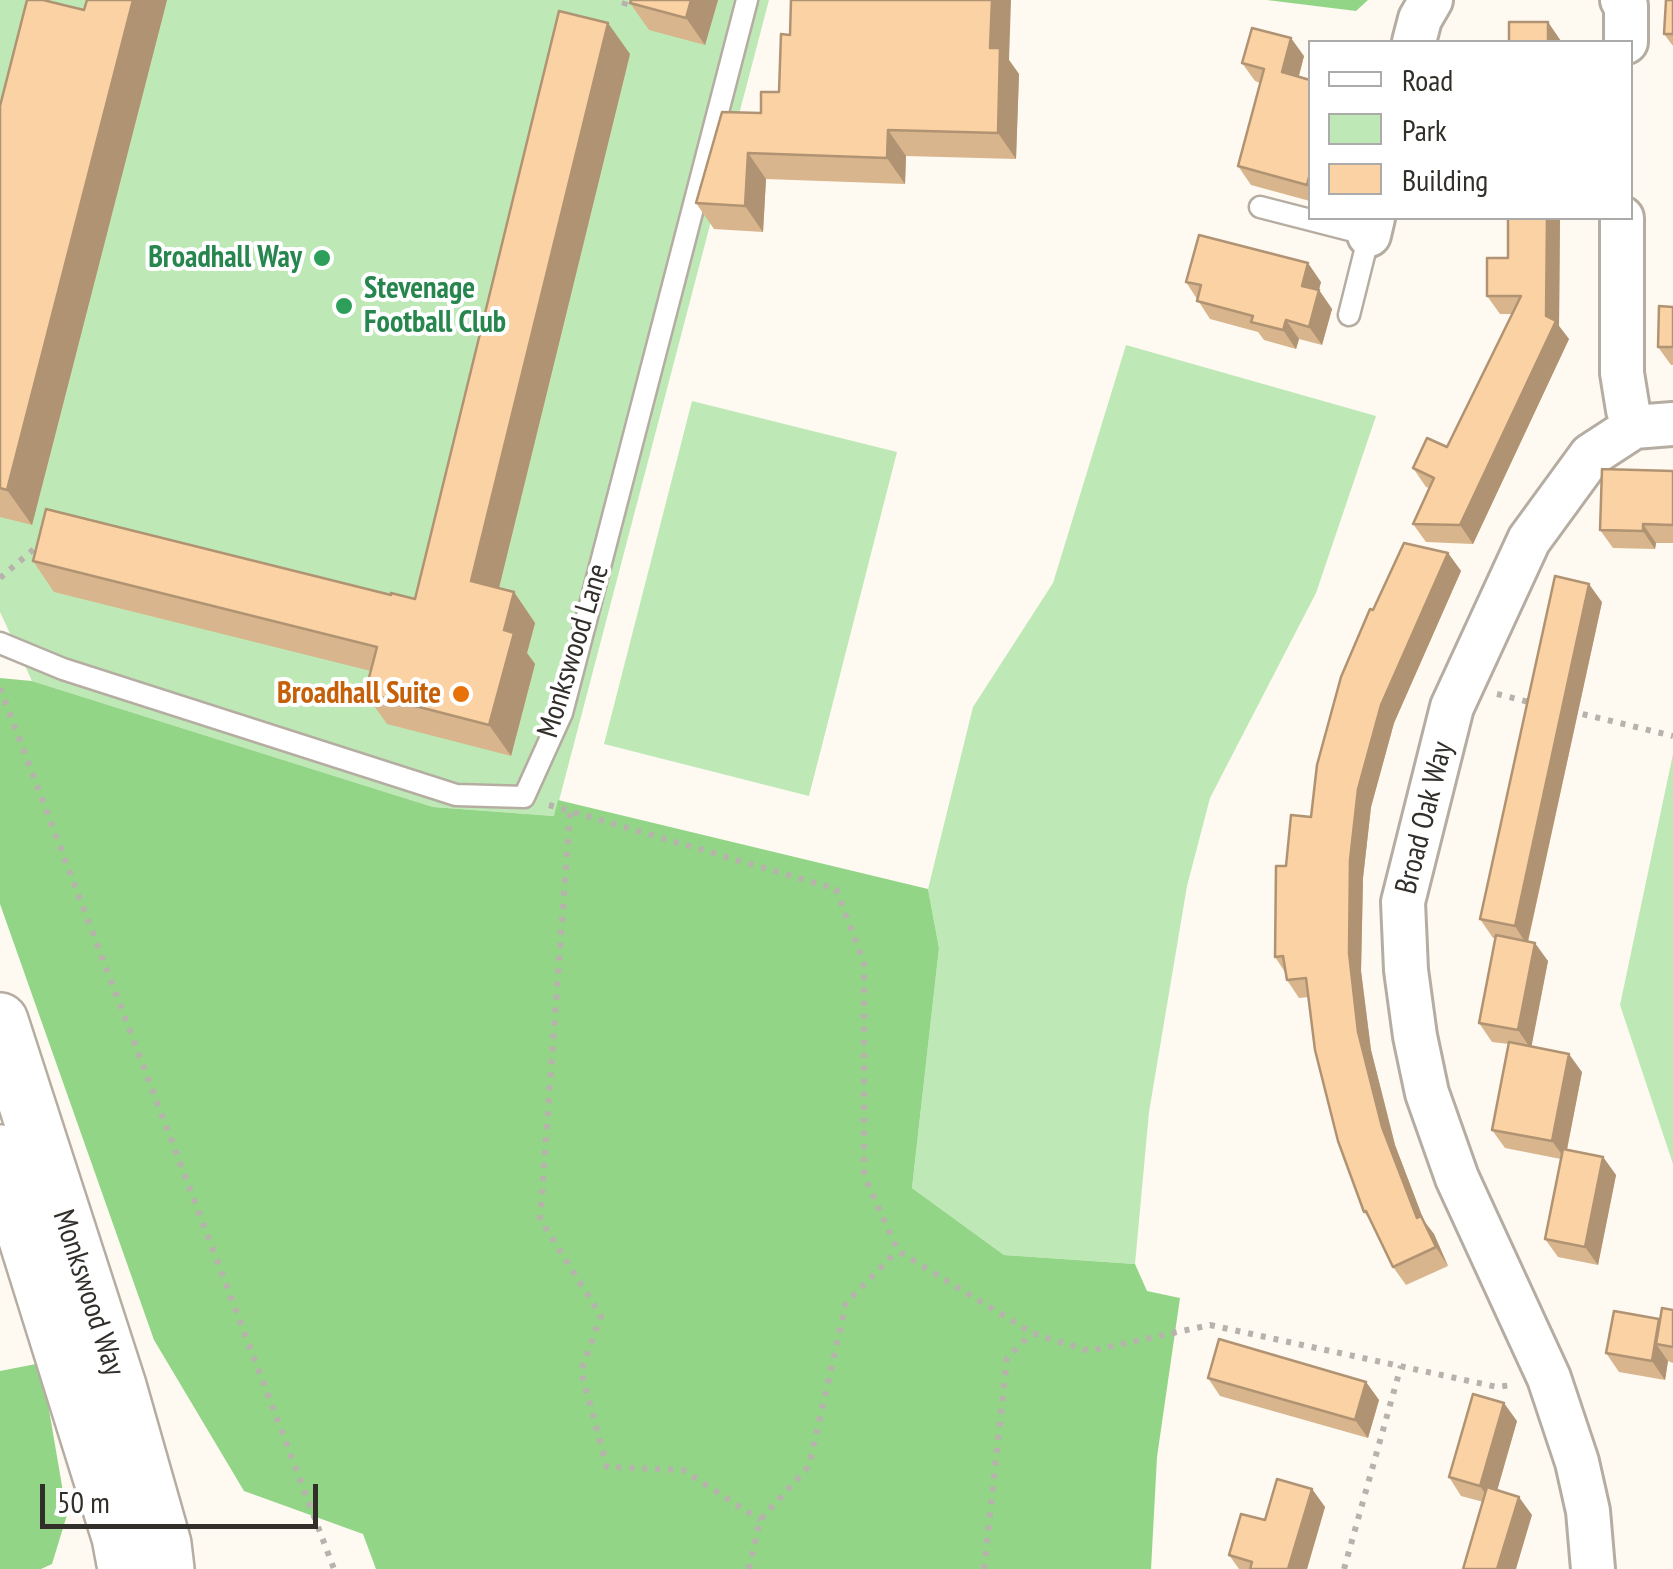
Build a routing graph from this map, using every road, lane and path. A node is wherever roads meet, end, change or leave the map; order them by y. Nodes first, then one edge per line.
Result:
1 (746, 0) edge
2 (1431, 0) edge
3 (1415, 40) edge
4 (1260, 207) dead end
5 (1308, 215) edge
6 (1336, 220) edge
7 (1622, 220) edge
8 (1371, 226) edge
9 (1349, 315) dead end
10 (1654, 426) edge
11 (48, 538) edge
12 (0, 578) edge
13 (0, 643) edge
14 (1461, 686) junction
15 (0, 688) edge
16 (1536, 703) edge
17 (1554, 708) edge
18 (1673, 736) edge
19 (524, 796) junction
20 (570, 813) junction
21 (0, 1021) edge
22 (0, 1153) edge
23 (0, 1200) edge
24 (898, 1251) junction
25 (39, 1282) junction
26 (1032, 1334) junction
27 (1401, 1366) junction
28 (1549, 1378) junction
29 (760, 1520) junction
30 (126, 1569) edge
31 (166, 1569) edge
32 (334, 1569) edge
33 (748, 1569) edge
34 (984, 1569) edge
35 (1344, 1569) edge
36 (1594, 1569) edge

1 - 19 lane, Monkswood Lane
2 - 3 street
4 - 5 lane
6 - 8 lane
7 - 10 street, Broad Oak Way
8 - 9 lane
10 - 14 street, Broad Oak Way
11 - 12 path
13 - 19 lane
14 - 16 path
14 - 28 street, Broad Oak Way
15 - 32 path
17 - 18 path
19 - 20 path
20 - 24 path
20 - 29 path
21 - 31 main road, Monkswood Way
22 - 25 main road, Monkswood Way
23 - 25 lane
24 - 26 path
24 - 29 path
25 - 30 main road, Monkswood Way
26 - 27 path
26 - 34 path
27 - 28 path
27 - 35 path
28 - 36 street, Broad Oak Way
29 - 33 path

